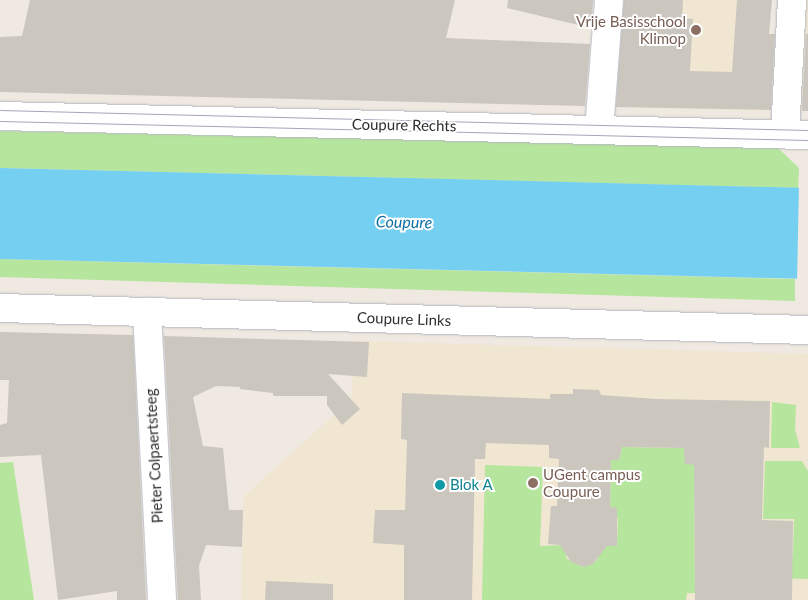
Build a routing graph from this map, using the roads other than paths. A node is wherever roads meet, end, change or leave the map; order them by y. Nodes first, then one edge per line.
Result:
1 (609, 0) edge
2 (792, 0) edge
3 (0, 116) edge
4 (599, 130) junction
5 (797, 135) edge
6 (0, 308) edge
7 (147, 312) junction
8 (808, 330) edge
9 (162, 600) edge

1 - 4 street
2 - 5 street
3 - 4 street, Coupure Rechts
4 - 5 street, Coupure Rechts
6 - 7 street, Coupure Links
7 - 8 street, Coupure Links
7 - 9 street, Pieter Colpaertsteeg

